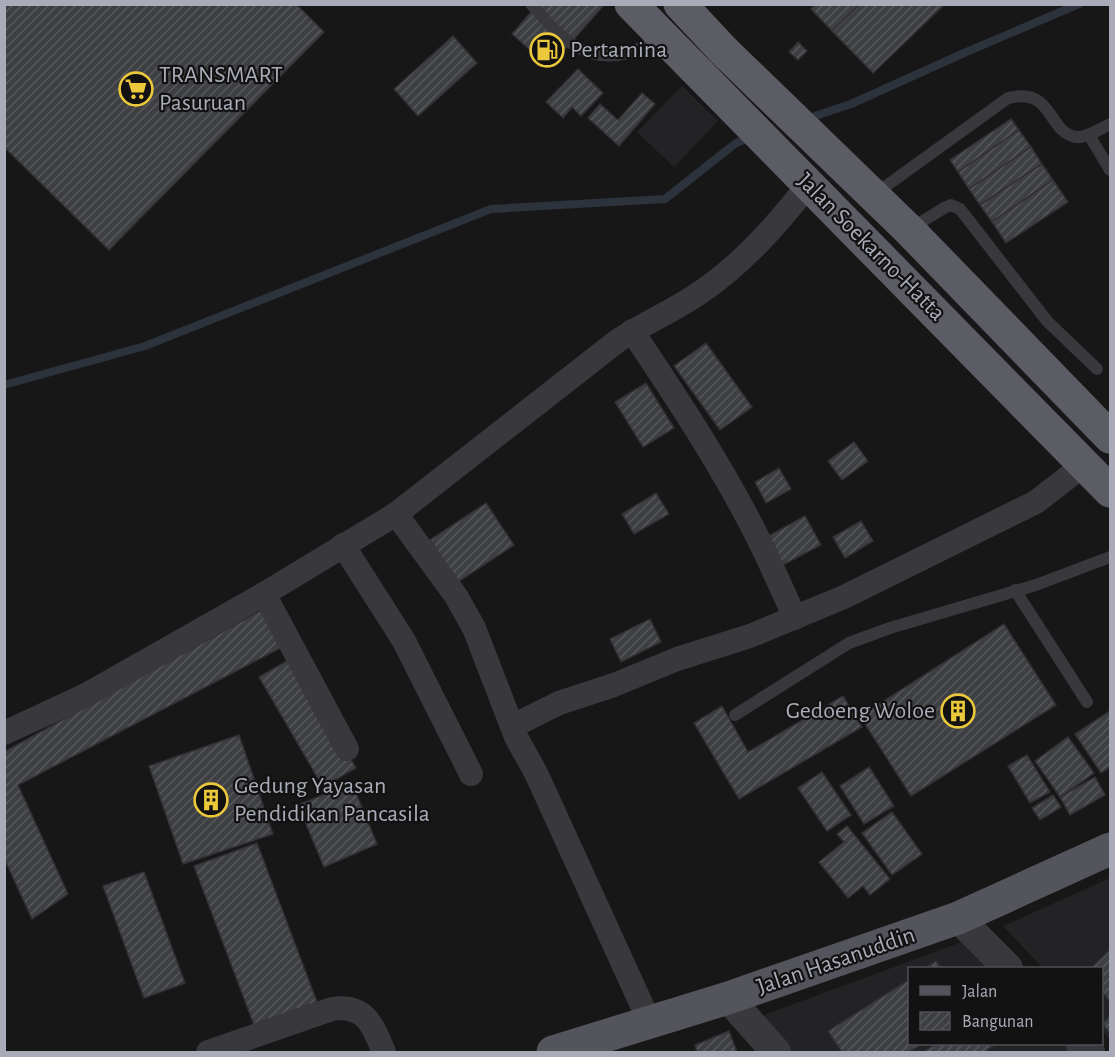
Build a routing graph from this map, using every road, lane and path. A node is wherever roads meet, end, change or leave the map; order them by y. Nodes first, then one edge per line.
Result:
1 (531, 4) edge
2 (631, 4) edge
3 (680, 4) edge
4 (663, 36) junction
5 (1110, 124) edge
6 (1089, 135) junction
7 (1110, 170) edge
8 (809, 184) junction
9 (874, 194) junction
10 (909, 230) junction
11 (632, 331) junction
12 (1097, 369) dead end
13 (1110, 437) edge
14 (1084, 464) junction
15 (1110, 490) edge
16 (396, 514) junction
17 (343, 545) junction
18 (1110, 557) edge
19 (1015, 590) junction
20 (264, 594) junction
21 (795, 618) junction
22 (1087, 702) dead end
23 (735, 715) dead end
24 (513, 726) junction
25 (4, 733) edge
26 (347, 749) dead end
27 (471, 774) dead end
28 (1110, 849) edge
29 (958, 918) junction
30 (1006, 967) edge
31 (728, 998) junction
32 (650, 1023) junction
33 (208, 1053) edge
34 (384, 1053) edge
35 (554, 1053) edge
36 (776, 1053) edge

1 - 4 lane
2 - 4 highway, Jalan Soekarno-Hatta
3 - 9 highway, Jalan Soekarno-Hatta
4 - 8 highway, Jalan Soekarno-Hatta
5 - 6 lane
6 - 7 lane
6 - 9 lane
8 - 11 street
8 - 14 highway, Jalan Soekarno-Hatta
9 - 10 highway, Jalan Soekarno-Hatta
10 - 12 lane
10 - 13 highway, Jalan Soekarno-Hatta
11 - 16 street
11 - 21 street
14 - 15 highway, Jalan Soekarno-Hatta
14 - 21 street
16 - 17 street
16 - 24 street
17 - 20 street
17 - 27 street
18 - 19 lane
19 - 22 lane
19 - 23 lane
20 - 25 street
20 - 26 street
21 - 24 street
24 - 32 street
28 - 29 main road, Jalan Hasanuddin
29 - 30 street
29 - 31 main road, Jalan Hasanuddin
31 - 32 main road, Jalan Hasanuddin
31 - 36 street
32 - 35 main road, Jalan Hasanuddin
33 - 34 street

